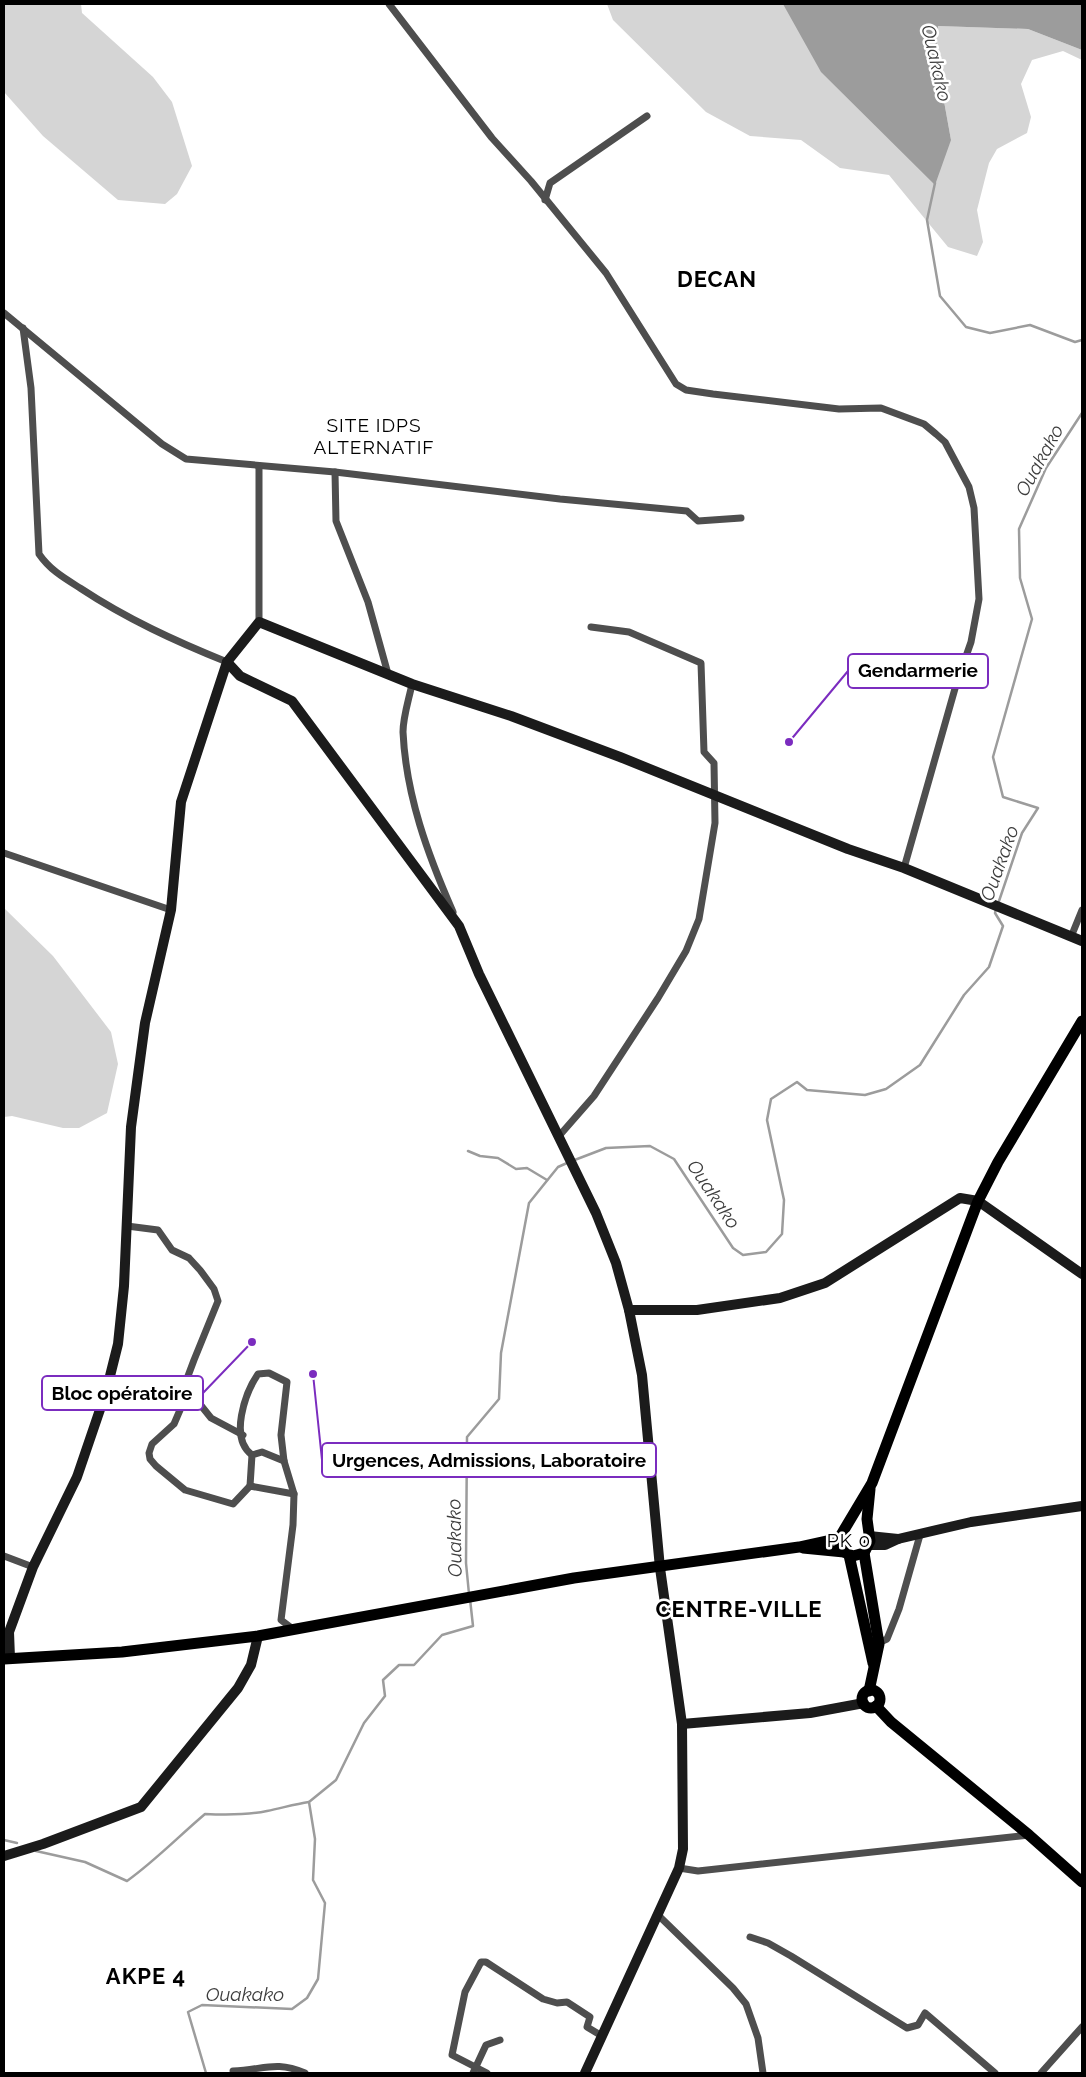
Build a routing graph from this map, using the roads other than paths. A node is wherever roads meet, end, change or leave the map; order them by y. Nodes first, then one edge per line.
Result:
1 (389, 4) edge
2 (647, 116) dead end
3 (545, 200) junction
4 (4, 313) edge
5 (24, 328) junction
6 (259, 466) junction
7 (335, 472) junction
8 (741, 518) dead end
9 (259, 622) junction
10 (591, 627) dead end
11 (227, 662) junction
12 (388, 674) junction
13 (412, 684) junction
14 (716, 797) junction
15 (4, 853) edge
16 (904, 868) junction
17 (171, 910) junction
18 (1082, 910) edge
19 (1080, 918) edge
20 (459, 926) junction
21 (1071, 937) junction
22 (1082, 942) edge
23 (1082, 1021) edge
24 (559, 1136) junction
25 (978, 1201) junction
26 (127, 1226) junction
27 (1082, 1274) edge
28 (629, 1310) junction
29 (186, 1396) junction
30 (243, 1435) junction
31 (252, 1455) junction
32 (284, 1461) junction
33 (872, 1483) junction
34 (250, 1486) junction
35 (294, 1494) junction
36 (1082, 1506) edge
37 (842, 1534) junction
38 (920, 1535) junction
39 (867, 1542) junction
40 (799, 1547) junction
41 (847, 1554) junction
42 (4, 1556) edge
43 (33, 1567) junction
44 (660, 1568) junction
45 (869, 1616) junction
46 (294, 1630) junction
47 (258, 1636) junction
48 (873, 1645) junction
49 (7, 1658) edge
50 (870, 1690) junction
51 (864, 1703) junction
52 (876, 1706) junction
53 (682, 1724) junction
54 (1029, 1835) junction
55 (4, 1856) edge
56 (679, 1868) junction
57 (1082, 1882) edge
58 (658, 1915) junction
59 (750, 1937) dead end
60 (1082, 2027) edge
61 (602, 2036) junction
62 (500, 2040) dead end
63 (474, 2070) edge
64 (233, 2071) dead end
65 (305, 2073) edge
66 (487, 2073) edge
67 (585, 2073) edge
68 (763, 2073) edge
69 (995, 2073) edge
70 (1041, 2073) edge

1 - 3 street
2 - 3 street
3 - 16 street
4 - 5 street
5 - 6 street
5 - 11 street
6 - 7 street
6 - 9 street
7 - 8 street
7 - 12 street
9 - 11 street
9 - 12 street
10 - 14 street
11 - 17 street
11 - 20 street
12 - 13 street
13 - 14 street
13 - 20 street
14 - 16 street
14 - 24 street
15 - 17 street
16 - 21 street
17 - 26 street
18 - 19 street
19 - 21 street
20 - 24 street
21 - 22 street
23 - 25 main road
24 - 28 street
25 - 27 street
25 - 28 street
25 - 33 main road
26 - 29 street
26 - 43 street
28 - 44 street
29 - 30 street
29 - 34 street
30 - 31 street
30 - 32 street
31 - 32 street
31 - 34 street
32 - 35 street
33 - 37 main road
33 - 39 main road
34 - 35 street
35 - 46 street
36 - 38 street
37 - 39 main road
37 - 40 main road
37 - 41 main road
38 - 39 street
38 - 48 street
39 - 41 main road
39 - 45 main road
40 - 41 main road
40 - 44 main road
41 - 45 main road
42 - 43 street
43 - 49 street
44 - 46 main road
44 - 53 street
45 - 48 main road
46 - 47 main road
47 - 49 main road
47 - 55 street
48 - 50 main road
50 - 51 main road
50 - 52 main road
51 - 52 main road
51 - 53 street
52 - 54 main road
53 - 56 street
54 - 56 street
54 - 57 main road
56 - 58 street
58 - 61 street
58 - 68 street
59 - 69 street
60 - 70 street
61 - 63 street
61 - 67 street
62 - 63 street
63 - 66 street
64 - 65 street

